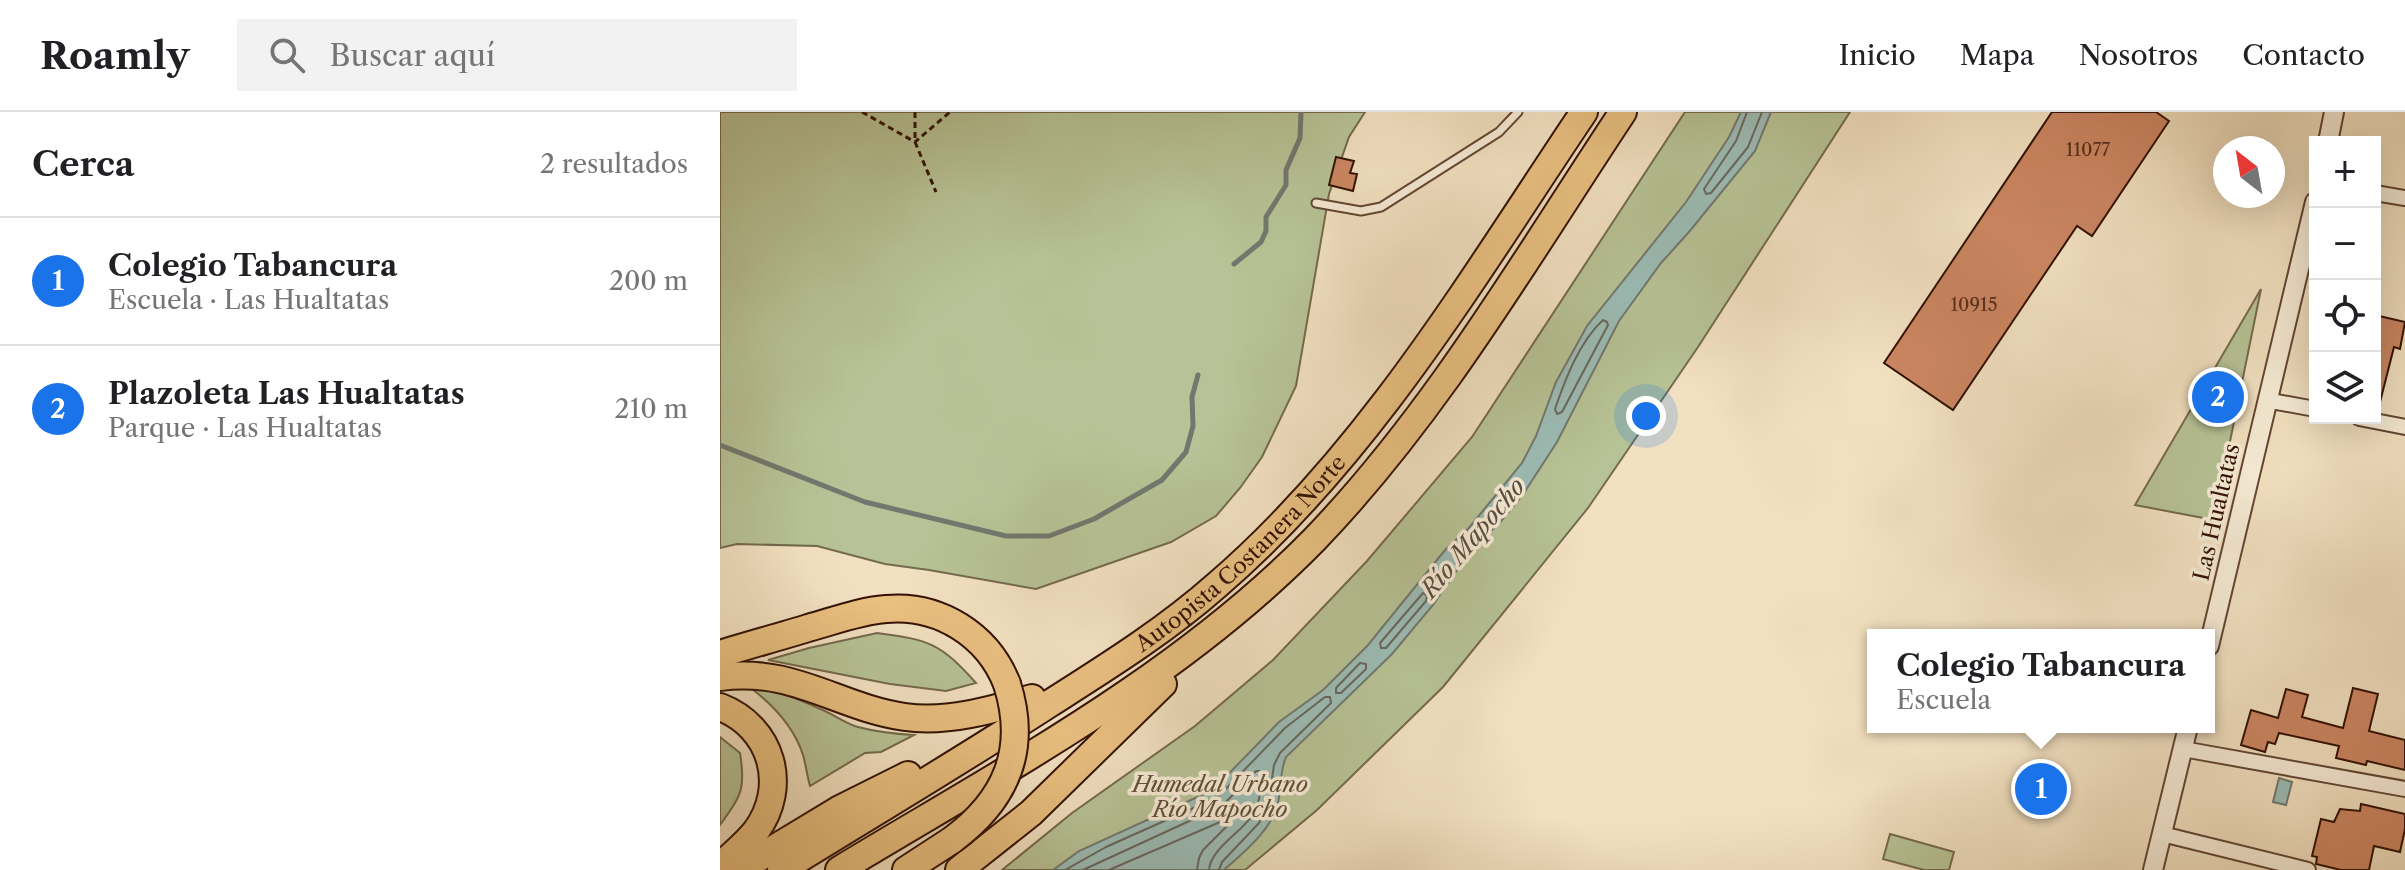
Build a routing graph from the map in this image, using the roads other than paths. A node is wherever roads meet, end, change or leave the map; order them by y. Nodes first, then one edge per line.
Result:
1 (1518, 112) edge
2 (1584, 112) edge
3 (1623, 112) edge
4 (2334, 112) edge
5 (2329, 136) edge
6 (2381, 194) edge
7 (2405, 198) edge
8 (1316, 203) dead end
9 (2314, 208) edge
10 (2266, 400) junction
11 (2309, 408) edge
12 (2381, 422) edge
13 (2405, 427) edge
14 (2213, 629) edge
15 (1203, 638) junction
16 (720, 654) edge
17 (720, 677) edge
18 (1088, 679) junction
19 (720, 707) edge
20 (2187, 733) edge
21 (1003, 734) junction
22 (2183, 749) junction
23 (2405, 789) edge
24 (2162, 834) junction
25 (720, 866) edge
26 (739, 870) edge
27 (781, 870) edge
28 (839, 870) edge
29 (906, 870) edge
30 (959, 870) edge
31 (2153, 870) edge
32 (2308, 870) edge

1 - 8 lane
2 - 18 highway, Autopista Costanera Norte
3 - 15 highway, Autopista Costanera Norte
4 - 5 street
6 - 7 street
9 - 10 street, Las Hualtatas
10 - 11 street
10 - 14 street, Las Hualtatas
12 - 13 street
15 - 28 highway, Autopista Costanera Norte
15 - 30 highway
16 - 29 highway, bridge
17 - 18 highway
18 - 21 highway, Autopista Costanera Norte
19 - 25 highway
20 - 22 street
21 - 26 highway
21 - 27 highway, Autopista Costanera Norte
22 - 23 street
22 - 24 street
24 - 31 street
24 - 32 street

